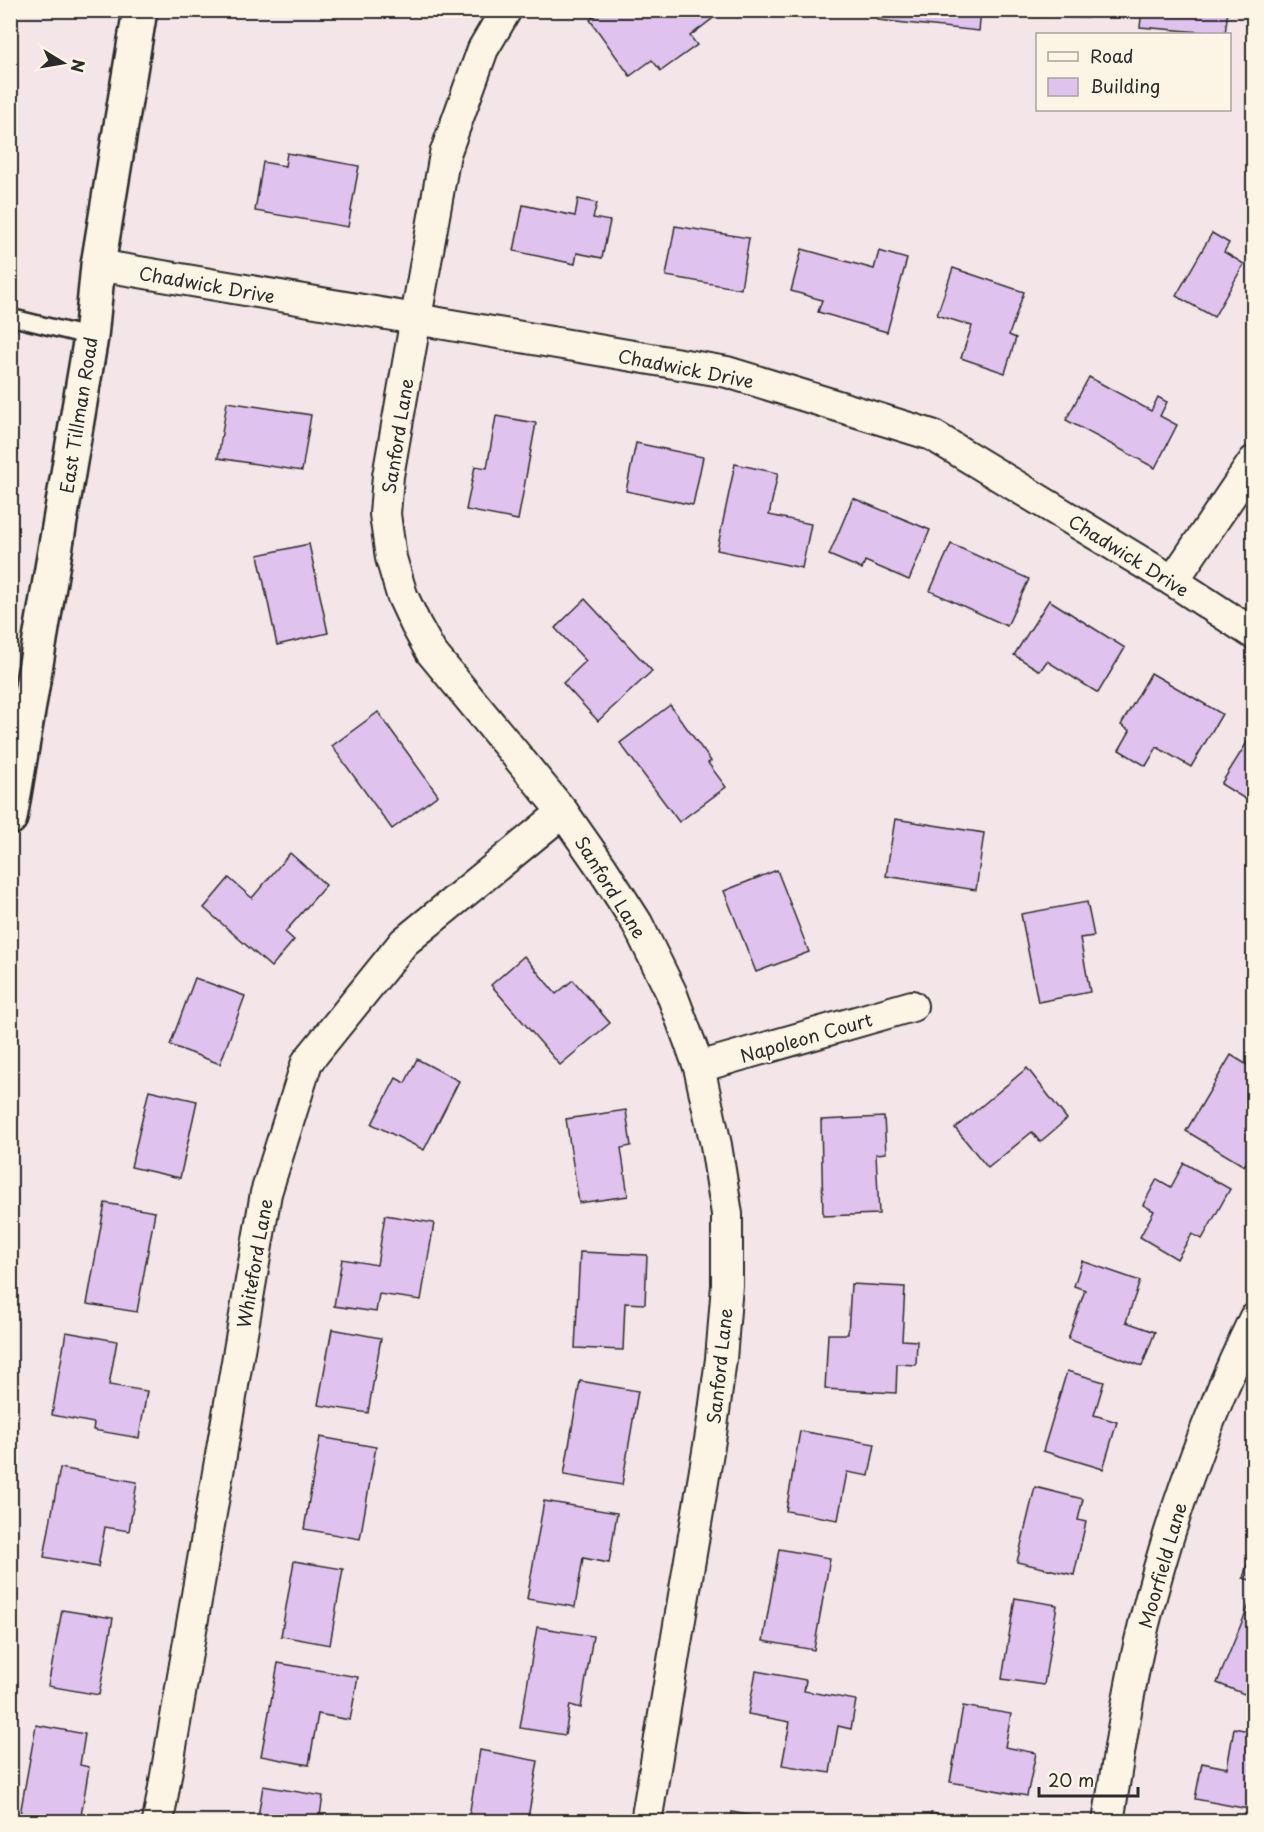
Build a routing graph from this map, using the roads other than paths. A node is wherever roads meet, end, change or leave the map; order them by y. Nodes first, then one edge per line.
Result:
1 (140, 10) edge
2 (506, 10) edge
3 (98, 266) junction
4 (10, 317) edge
5 (416, 321) junction
6 (91, 337) junction
7 (1254, 461) edge
8 (1173, 581) junction
9 (1254, 634) edge
10 (562, 812) junction
11 (10, 818) edge
12 (912, 1006) dead end
13 (699, 1067) junction
14 (1254, 1319) edge
15 (158, 1821) edge
16 (646, 1821) edge
17 (1108, 1821) edge

1 - 3 main road, East Tillman Road
2 - 5 street, Sanford Lane
3 - 5 street, Chadwick Drive
3 - 6 main road, East Tillman Road
4 - 6 lane
5 - 8 street, Chadwick Drive
5 - 10 street, Sanford Lane
6 - 11 main road, East Tillman Road
7 - 8 street
8 - 9 street, Chadwick Drive
10 - 13 street, Sanford Lane
10 - 15 street, Whiteford Lane
12 - 13 street, Napoleon Court
13 - 16 street, Sanford Lane
14 - 17 street, Moorfield Lane

